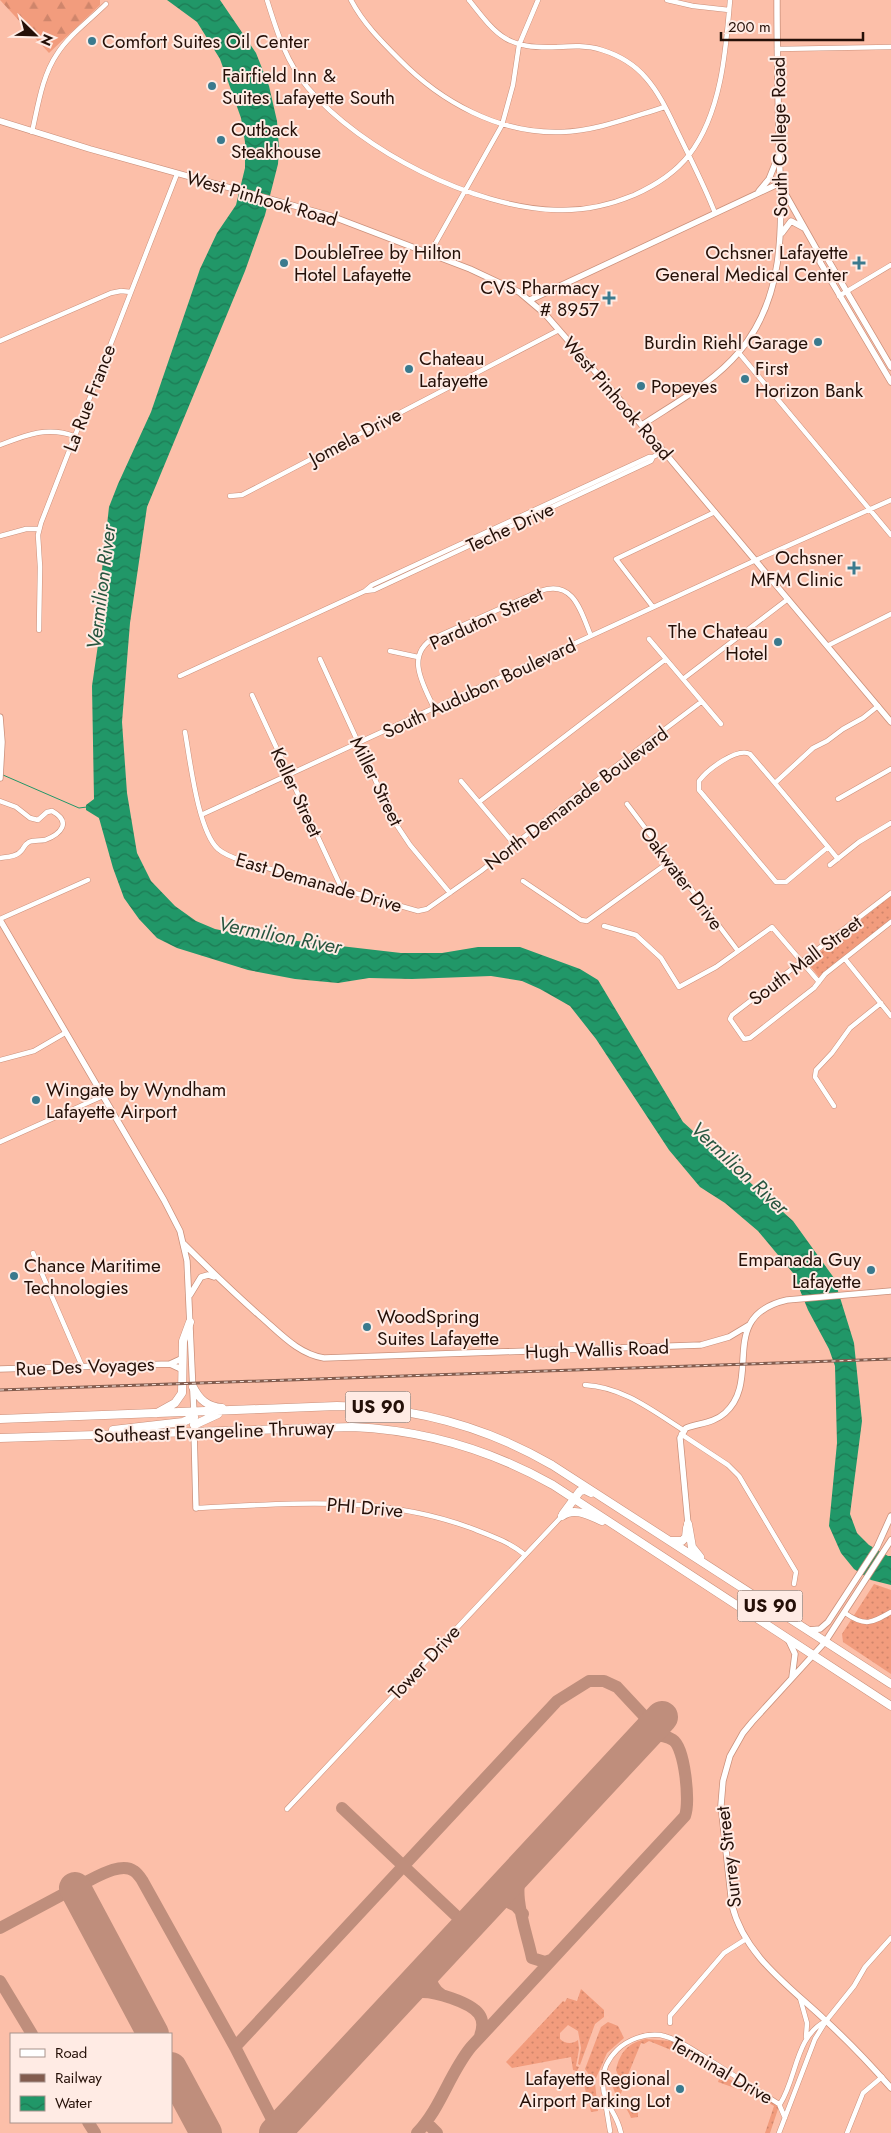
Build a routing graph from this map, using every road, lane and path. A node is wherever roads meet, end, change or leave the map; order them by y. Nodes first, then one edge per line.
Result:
1 (267, 0) edge
2 (351, 0) edge
3 (469, 0) edge
4 (538, 0) edge
5 (667, 0) edge
6 (730, 0) edge
7 (777, 0) edge
8 (106, 4) dead end
9 (729, 10) junction
10 (519, 45) junction
11 (891, 47) edge
12 (777, 49) junction
13 (665, 107) junction
14 (0, 121) edge
15 (502, 124) junction
16 (32, 132) junction
17 (779, 152) junction
18 (688, 155) junction
19 (177, 174) junction
20 (780, 183) junction
21 (466, 190) junction
22 (755, 195) junction
23 (715, 213) junction
24 (806, 230) junction
25 (780, 235) junction
26 (430, 253) junction
27 (821, 257) junction
28 (891, 265) edge
29 (131, 292) junction
30 (847, 292) junction
31 (839, 296) junction
32 (530, 300) junction
33 (559, 330) junction
34 (0, 341) edge
35 (739, 352) junction
36 (891, 367) edge
37 (891, 382) edge
38 (642, 425) junction
39 (74, 436) junction
40 (0, 445) edge
41 (664, 451) junction
42 (230, 496) dead end
43 (891, 500) edge
44 (870, 510) junction
45 (715, 512) junction
46 (39, 529) junction
47 (891, 535) edge
48 (0, 536) edge
49 (756, 560) junction
50 (788, 599) junction
51 (653, 607) junction
52 (891, 614) edge
53 (39, 630) dead end
54 (591, 636) junction
55 (649, 638) dead end
56 (828, 646) junction
57 (390, 651) dead end
58 (418, 657) junction
59 (320, 659) dead end
60 (666, 659) junction
61 (180, 676) dead end
62 (683, 679) junction
63 (252, 695) dead end
64 (701, 702) junction
65 (878, 706) junction
66 (434, 708) junction
67 (0, 717) edge
68 (890, 720) edge
69 (721, 724) dead end
70 (185, 732) dead end
71 (358, 743) junction
72 (891, 769) edge
73 (289, 775) junction
74 (0, 778) edge
75 (461, 781) dead end
76 (775, 783) junction
77 (838, 799) dead end
78 (0, 801) edge
79 (479, 802) junction
80 (627, 804) dead end
81 (201, 815) junction
82 (891, 823) edge
83 (514, 844) junction
84 (828, 847) junction
85 (0, 858) edge
86 (838, 858) junction
87 (669, 862) junction
88 (830, 865) dead end
89 (88, 880) dead end
90 (523, 881) dead end
91 (342, 889) junction
92 (450, 893) junction
93 (891, 893) edge
94 (0, 920) edge
95 (891, 922) edge
96 (604, 926) dead end
97 (738, 951) junction
98 (845, 959) junction
99 (801, 961) junction
100 (819, 982) junction
101 (880, 1003) junction
102 (891, 1016) edge
103 (65, 1033) junction
104 (0, 1060) edge
105 (103, 1096) junction
106 (834, 1106) dead end
107 (0, 1142) edge
108 (184, 1243) junction
109 (33, 1253) dead end
110 (217, 1278) junction
111 (891, 1291) edge
112 (189, 1297) junction
113 (190, 1322) junction
114 (749, 1325) junction
115 (728, 1338) junction
116 (742, 1347) junction
117 (183, 1358) junction
118 (170, 1364) junction
119 (82, 1366) junction
120 (0, 1369) edge
121 (182, 1370) junction
122 (585, 1385) dead end
123 (193, 1387) junction
124 (256, 1409) junction
125 (230, 1411) junction
126 (155, 1414) junction
127 (0, 1419) edge
128 (194, 1422) junction
129 (682, 1432) junction
130 (84, 1435) junction
131 (0, 1438) edge
132 (574, 1498) junction
133 (601, 1498) junction
134 (196, 1508) joint
135 (589, 1509) junction
136 (562, 1516) junction
137 (891, 1516) edge
138 (688, 1524) junction
139 (624, 1531) junction
140 (668, 1540) junction
141 (891, 1540) edge
142 (525, 1555) junction
143 (715, 1570) junction
144 (794, 1584) dead end
145 (891, 1612) edge
146 (845, 1613) junction
147 (807, 1630) junction
148 (787, 1637) junction
149 (826, 1642) junction
150 (814, 1655) junction
151 (791, 1680) junction
152 (891, 1684) edge
153 (891, 1706) edge
154 (287, 1809) dead end
155 (891, 1938) edge
156 (746, 1940) junction
157 (800, 1996) junction
158 (826, 2021) junction
159 (670, 2023) dead end
160 (806, 2041) junction
161 (882, 2077) junction
162 (891, 2088) edge
163 (604, 2100) junction
164 (780, 2104) junction
165 (785, 2118) junction
166 (610, 2131) dead end
167 (621, 2133) edge
168 (779, 2133) edge
169 (847, 2133) edge

1 - 21 street
2 - 15 street
3 - 10 street
4 - 10 street
5 - 9 street
6 - 9 street
7 - 12 main road, South College Road
8 - 16 street
9 - 18 street
10 - 13 street
10 - 15 street
11 - 12 street
12 - 17 main road, South College Road
13 - 15 street
13 - 18 street
14 - 16 main road, West Pinhook Road
15 - 21 street
16 - 19 main road, West Pinhook Road
17 - 20 main road, South College Road
17 - 22 main road
18 - 21 street
18 - 23 street
19 - 26 main road, West Pinhook Road
19 - 29 street, La Rue France
20 - 22 main road
20 - 24 main road
20 - 25 main road, South College Road
21 - 26 street
22 - 23 main road
23 - 32 main road
24 - 25 main road
24 - 27 main road
25 - 35 main road, South College Road
26 - 32 main road, West Pinhook Road
27 - 30 main road
27 - 31 main road
28 - 30 street
29 - 34 street
29 - 39 street, La Rue France
30 - 31 street
30 - 36 main road
31 - 37 main road
32 - 33 main road, West Pinhook Road
33 - 38 main road, West Pinhook Road
33 - 42 street, Jomela Drive
35 - 38 main road, South College Road
35 - 44 street
38 - 41 main road, West Pinhook Road
39 - 40 street
39 - 46 street, La Rue France
41 - 45 main road, West Pinhook Road
41 - 61 street, Teche Drive
43 - 44 street, South Audubon Boulevard
44 - 47 street
44 - 49 street, South Audubon Boulevard
45 - 49 main road, West Pinhook Road
45 - 51 street
46 - 48 street
46 - 53 street, La Rue France
49 - 50 main road, West Pinhook Road
49 - 51 street, South Audubon Boulevard
50 - 56 main road, West Pinhook Road
50 - 62 street
51 - 54 street, South Audubon Boulevard
52 - 56 street
54 - 58 street, Parduton Street
54 - 66 street, South Audubon Boulevard
55 - 60 street
56 - 65 main road, West Pinhook Road
57 - 58 street, Parduton Street
58 - 66 street, Parduton Street
59 - 71 street, Miller Street
60 - 62 street
60 - 79 street
62 - 64 street
63 - 73 street, Keller Street
64 - 69 street
64 - 83 street, North Demanade Boulevard
65 - 68 main road, West Pinhook Road
65 - 76 street
66 - 71 street, South Audubon Boulevard
67 - 74 main road
70 - 81 street, East Demanade Drive
71 - 73 street, South Audubon Boulevard
71 - 92 street, Miller Street
72 - 77 street
73 - 81 street, South Audubon Boulevard
73 - 91 street, Keller Street
75 - 79 street
76 - 84 street
76 - 84 street
78 - 85 street
79 - 83 street
80 - 87 street, Oakwater Drive
81 - 91 street, East Demanade Drive
82 - 86 street
83 - 92 street, North Demanade Boulevard
84 - 86 street
86 - 88 street
87 - 90 street
87 - 97 street, Oakwater Drive
89 - 94 street
91 - 92 street, East Demanade Drive
93 - 99 street, South Mall Street
94 - 103 main road
95 - 98 street
96 - 97 street
97 - 99 street
98 - 100 street
98 - 101 street
99 - 100 street
99 - 100 street, South Mall Street
101 - 102 street
101 - 106 street
103 - 104 street
103 - 105 main road
105 - 107 street
105 - 108 main road
108 - 110 main road, Hugh Wallis Road
108 - 112 main road
109 - 119 street
110 - 112 main road
110 - 115 main road, Hugh Wallis Road
111 - 114 main road, Hugh Wallis Road
112 - 113 main road
113 - 117 highway
113 - 123 main road
114 - 115 main road, Hugh Wallis Road
114 - 116 main road
115 - 116 main road
116 - 129 main road
117 - 118 main road
117 - 121 highway
118 - 119 main road, Rue Des Voyages
118 - 121 main road
119 - 120 main road, Rue Des Voyages
121 - 126 highway
122 - 129 street
123 - 124 highway
123 - 128 main road
124 - 125 highway, US 90
124 - 133 highway, US 90
125 - 128 highway, US 90
125 - 128 highway
126 - 127 highway, US 90
126 - 128 highway, US 90
128 - 130 highway, Southeast Evangeline Thruway / US 90
128 - 130 highway
128 - 132 highway, Southeast Evangeline Thruway / US 90
128 - 134 main road
129 - 138 main road
129 - 144 street
130 - 131 highway, Southeast Evangeline Thruway / US 90
132 - 133 highway
132 - 135 highway, Southeast Evangeline Thruway / US 90
132 - 136 highway
133 - 135 highway
133 - 140 highway, US 90
134 - 142 street, PHI Drive
135 - 139 highway, Southeast Evangeline Thruway / US 90
136 - 139 highway
136 - 142 street, Tower Drive
137 - 147 main road
138 - 140 highway
138 - 143 highway
139 - 148 highway, Southeast Evangeline Thruway / US 90
140 - 143 highway, US 90
141 - 146 main road, Surrey Street
142 - 154 street, Tower Drive
143 - 147 highway, US 90
145 - 146 street
146 - 149 main road, Surrey Street
147 - 149 highway, US 90
148 - 150 highway, Southeast Evangeline Thruway / US 90
148 - 151 main road
149 - 150 main road, Surrey Street
149 - 152 highway, US 90
150 - 151 main road, Surrey Street
150 - 153 highway, Southeast Evangeline Thruway / US 90
151 - 156 main road, Surrey Street
155 - 158 street
156 - 157 main road, Surrey Street
156 - 159 street
157 - 158 main road, Surrey Street
157 - 160 street
158 - 160 street
158 - 161 main road, Surrey Street
158 - 165 street
160 - 164 street
161 - 162 main road, Surrey Street
161 - 169 street
163 - 164 street, Terminal Drive
163 - 166 street, Terminal Drive
163 - 167 street
164 - 165 street, Terminal Drive
165 - 168 street

